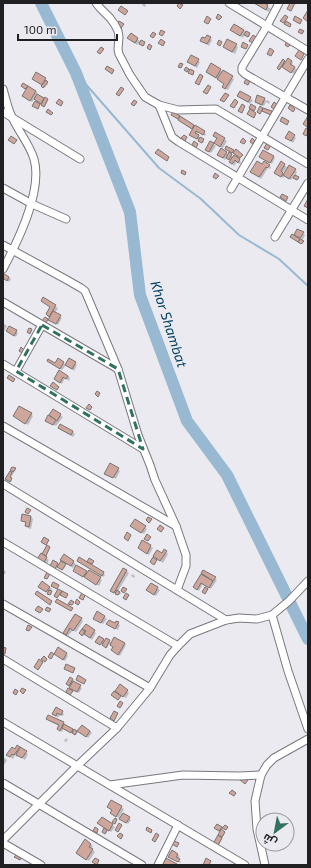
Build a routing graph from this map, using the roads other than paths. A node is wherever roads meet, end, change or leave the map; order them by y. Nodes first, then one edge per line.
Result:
1 (96, 3) edge
2 (229, 3) edge
3 (279, 3) edge
4 (266, 26) junction
5 (308, 52) edge
6 (308, 59) edge
7 (3, 89) edge
8 (286, 97) junction
9 (158, 105) junction
10 (308, 110) edge
11 (3, 112) edge
12 (12, 118) junction
13 (262, 136) junction
14 (80, 159) dead end
15 (308, 164) edge
16 (238, 178) junction
17 (308, 183) edge
18 (3, 188) edge
19 (231, 189) dead end
20 (32, 204) junction
21 (292, 210) junction
22 (66, 219) dead end
23 (308, 220) edge
24 (275, 237) dead end
25 (3, 245) edge
26 (13, 251) junction
27 (3, 269) edge
28 (3, 302) edge
29 (42, 325) junction
30 (3, 364) edge
31 (118, 369) junction
32 (16, 371) junction
33 (3, 426) edge
34 (143, 449) junction
35 (3, 484) edge
36 (176, 526) junction
37 (3, 542) edge
38 (308, 581) edge
39 (177, 590) junction
40 (3, 604) edge
41 (272, 615) junction
42 (226, 620) junction
43 (178, 646) junction
44 (3, 659) edge
45 (150, 688) junction
46 (3, 722) edge
47 (117, 728) junction
48 (308, 729) edge
49 (308, 739) edge
50 (77, 766) junction
51 (261, 775) junction
52 (3, 783) edge
53 (110, 785) junction
54 (39, 804) junction
55 (178, 825) junction
56 (3, 842) edge
57 (41, 865) edge
58 (142, 865) edge
59 (158, 865) edge
60 (245, 865) edge
61 (265, 865) edge

1 - 9 street
2 - 4 street
3 - 4 street
4 - 5 street
4 - 8 street
6 - 8 street
7 - 12 street
8 - 10 street
8 - 13 street
9 - 13 street
9 - 16 street
11 - 12 street
12 - 14 street
12 - 20 street
13 - 15 street
13 - 16 street
16 - 19 street
16 - 21 street
17 - 21 street
18 - 20 street
20 - 22 street
20 - 26 street
21 - 23 street
21 - 24 street
25 - 26 street
26 - 27 street
26 - 31 street
28 - 29 street
29 - 31 street
29 - 32 street
30 - 32 street
31 - 34 street
32 - 34 street
33 - 36 street
34 - 36 street
35 - 39 street
36 - 39 street
37 - 43 street
38 - 41 street
39 - 42 street
40 - 45 street
41 - 42 street
41 - 48 street
42 - 43 street
43 - 45 street
44 - 47 street
45 - 47 street
46 - 50 street
47 - 50 street
49 - 51 street
50 - 53 street
50 - 54 street
51 - 53 street
51 - 61 street
52 - 54 street
53 - 55 street
54 - 56 street
54 - 58 street
55 - 59 street
55 - 60 street
56 - 57 street

